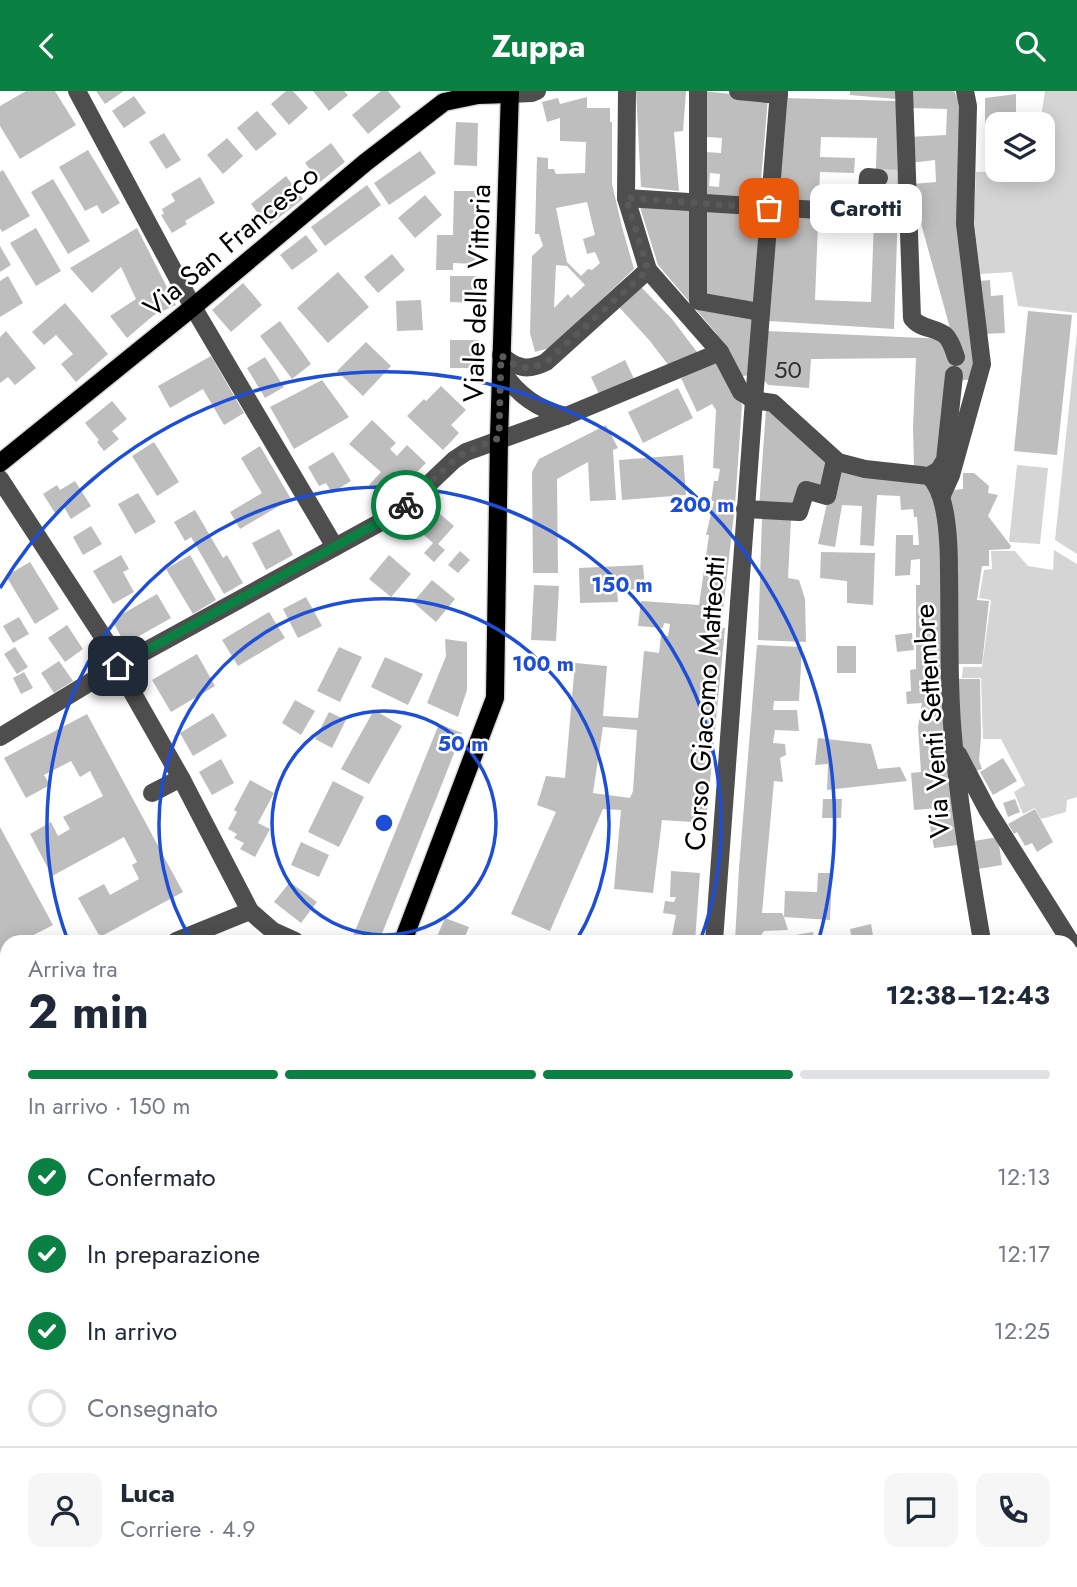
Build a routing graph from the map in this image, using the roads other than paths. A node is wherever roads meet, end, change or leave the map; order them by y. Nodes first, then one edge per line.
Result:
1 (77, 91) edge
2 (537, 91) edge
3 (626, 91) edge
4 (698, 91) edge
5 (738, 91) edge
6 (904, 91) edge
7 (965, 91) edge
8 (510, 92) edge
9 (779, 93) edge
10 (879, 178) dead end
11 (626, 198) junction
12 (699, 204) junction
13 (769, 208) junction
14 (648, 270) junction
15 (193, 307) junction
16 (760, 312) junction
17 (720, 352) junction
18 (501, 363) junction
19 (754, 400) junction
20 (566, 416) junction
21 (499, 438) junction
22 (835, 460) junction
23 (0, 463) edge
24 (929, 475) junction
25 (0, 479) edge
26 (942, 495) junction
27 (746, 509) junction
28 (335, 547) junction
29 (118, 666) junction
30 (0, 737) edge
31 (953, 745) junction
32 (181, 778) junction
33 (152, 793) dead end
34 (250, 911) junction
35 (192, 935) edge
36 (282, 935) edge
37 (405, 935) edge
38 (714, 935) edge
39 (981, 935) edge
40 (1066, 935) edge

1 - 15 street
2 - 8 street
3 - 11 street
4 - 12 street
5 - 9 street
6 - 24 street
7 - 26 street
8 - 15 main road, Via San Francesco
8 - 18 main road, Viale della Vittoria
9 - 13 street, Corso Giacomo Matteotti
10 - 13 street
11 - 12 street
11 - 14 street
12 - 13 street
12 - 16 street
13 - 16 street, Corso Giacomo Matteotti
14 - 17 street
14 - 18 street
15 - 23 main road, Via San Francesco
15 - 28 street
16 - 19 street, Corso Giacomo Matteotti
17 - 19 street
17 - 20 street
18 - 20 street
18 - 21 main road, Viale della Vittoria
19 - 22 street
19 - 27 street, Corso Giacomo Matteotti
20 - 21 street
21 - 28 street
21 - 37 main road, Viale della Vittoria
22 - 24 street
22 - 27 street
24 - 26 street
25 - 29 street
26 - 31 street, Via Venti Settembre
27 - 38 street, Corso Giacomo Matteotti
28 - 29 street
29 - 30 street
29 - 32 street
31 - 39 street, Via Venti Settembre
31 - 40 street
32 - 33 street
32 - 34 street
34 - 35 street
34 - 36 street

